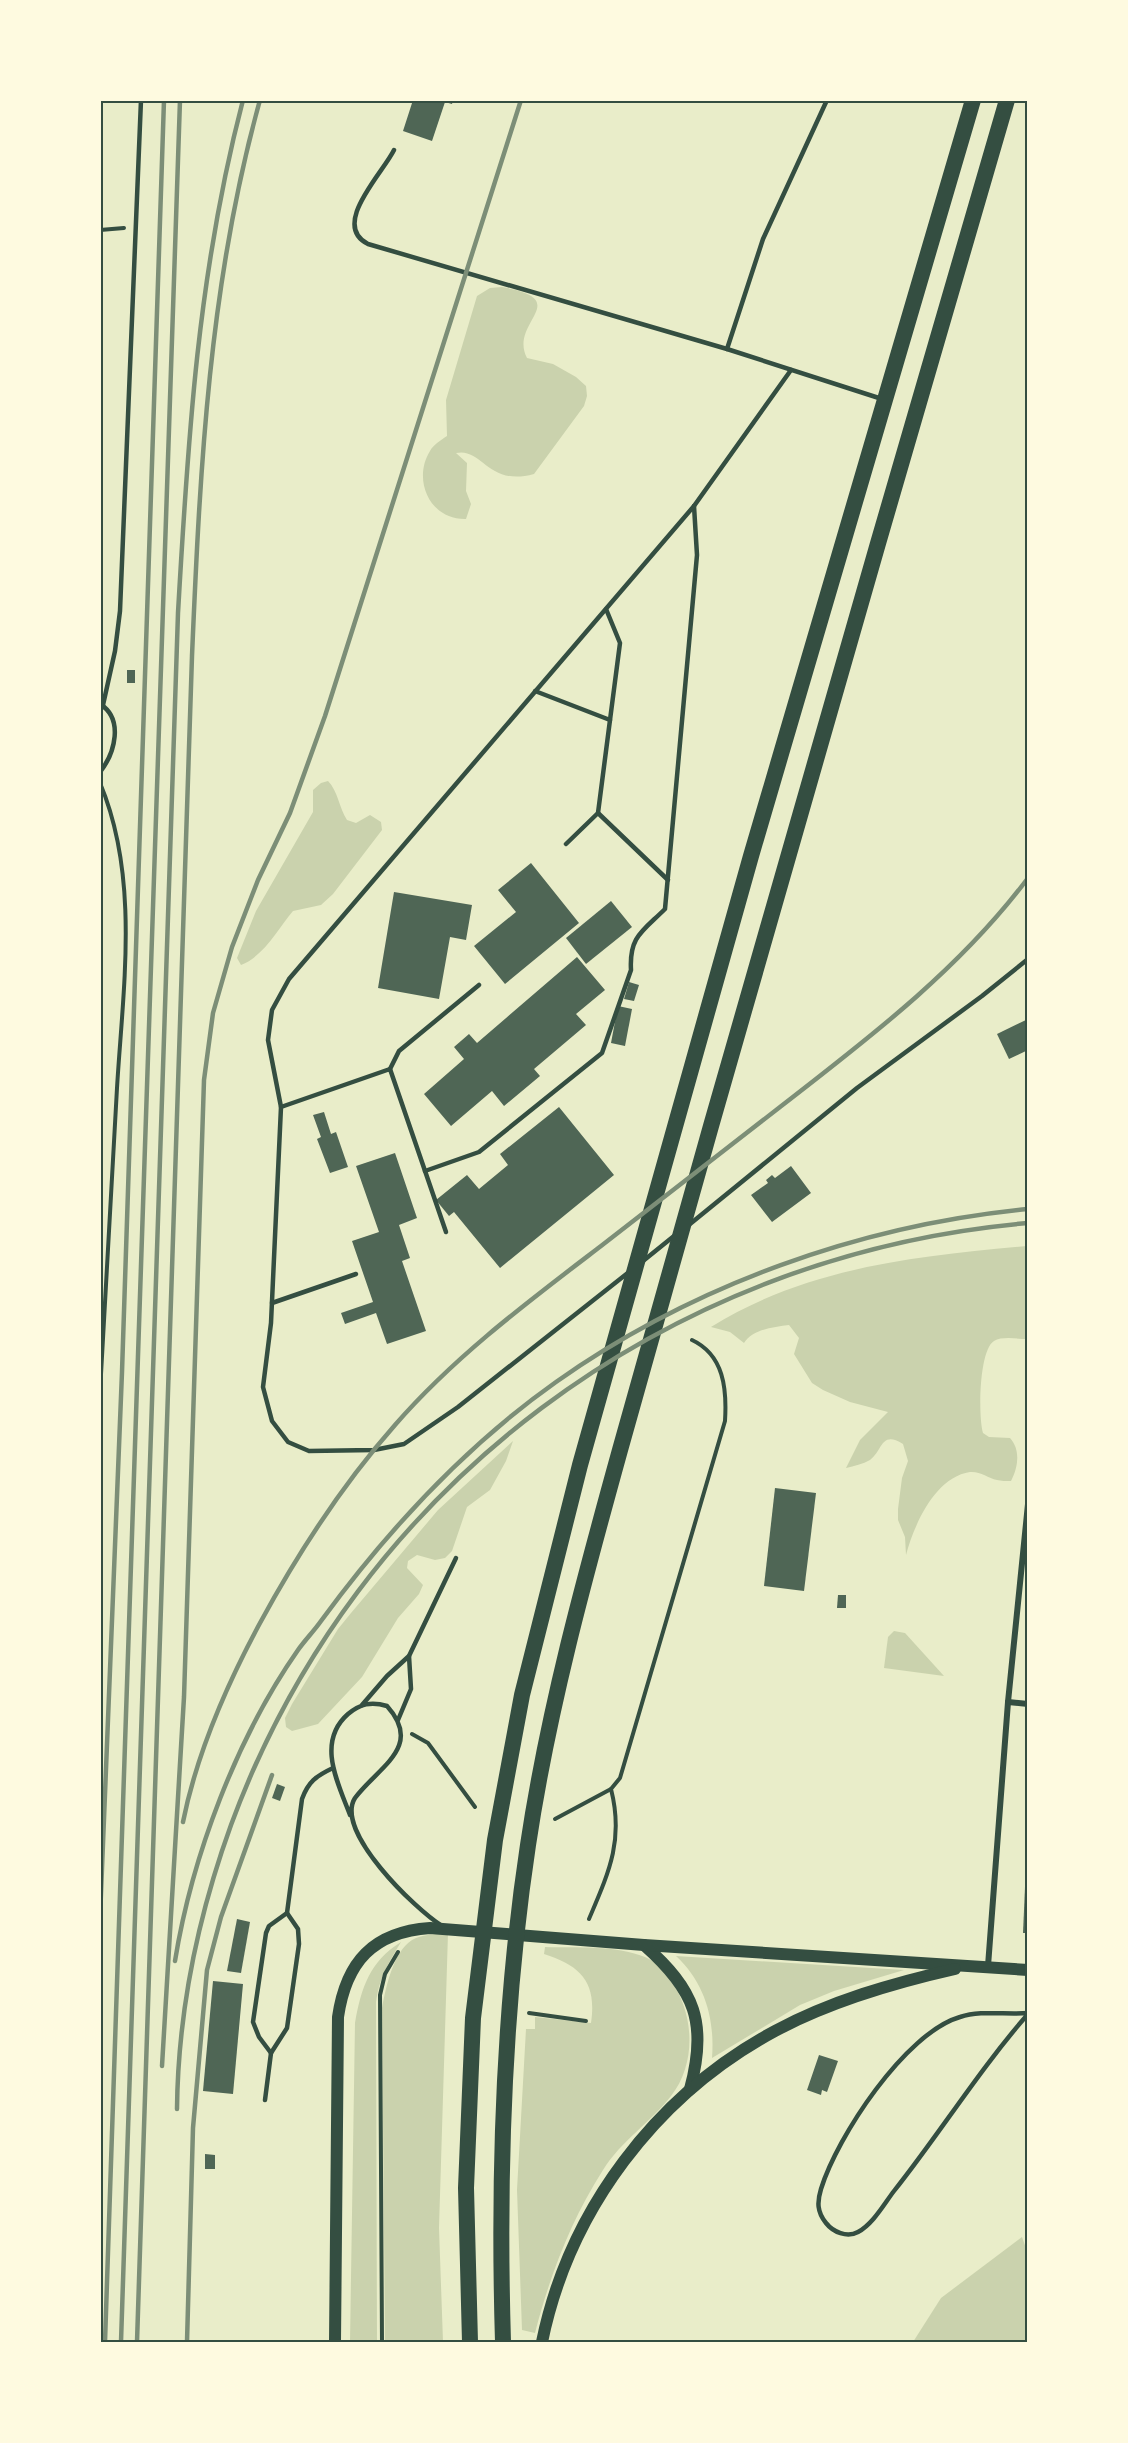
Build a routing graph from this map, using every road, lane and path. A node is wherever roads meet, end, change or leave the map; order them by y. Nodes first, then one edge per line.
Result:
1 (141, 100) edge
2 (827, 100) edge
3 (973, 100) edge
4 (1007, 100) edge
5 (394, 150) dead end
6 (136, 227) junction
7 (100, 230) edge
8 (727, 349) junction
9 (790, 370) junction
10 (885, 400) junction
11 (694, 506) junction
12 (606, 609) junction
13 (535, 691) junction
14 (102, 705) edge
15 (610, 720) junction
16 (100, 772) edge
17 (100, 783) edge
18 (598, 813) junction
19 (566, 844) dead end
20 (668, 880) junction
21 (1028, 959) edge
22 (479, 985) dead end
23 (390, 1069) junction
24 (280, 1107) junction
25 (425, 1171) junction
26 (446, 1232) dead end
27 (356, 1274) dead end
28 (272, 1303) junction
29 (692, 1340) dead end
30 (100, 1392) edge
31 (1028, 1504) edge
32 (456, 1558) dead end
33 (409, 1656) junction
34 (1008, 1702) junction
35 (1028, 1704) edge
36 (362, 1705) junction
37 (398, 1720) junction
38 (428, 1743) dead end
39 (333, 1768) junction
40 (611, 1789) junction
41 (475, 1807) dead end
42 (350, 1815) junction
43 (555, 1819) dead end
44 (287, 1912) junction
45 (589, 1919) dead end
46 (447, 1929) junction
47 (644, 1945) junction
48 (402, 1946) dead end
49 (970, 1965) junction
50 (988, 1966) junction
51 (1028, 1970) edge
52 (529, 2013) dead end
53 (1028, 2014) edge
54 (586, 2021) dead end
55 (271, 2053) junction
56 (690, 2089) junction
57 (265, 2100) dead end
58 (335, 2343) edge
59 (382, 2343) edge
60 (470, 2343) edge
61 (503, 2343) edge
62 (542, 2343) edge

1 - 6 lane
2 - 8 lane
3 - 10 highway
4 - 61 highway
5 - 8 lane
6 - 7 path
6 - 14 lane
8 - 9 lane
9 - 10 lane
9 - 11 lane
10 - 60 highway
11 - 12 lane
11 - 20 lane
12 - 13 lane
12 - 15 lane
13 - 15 lane
13 - 24 lane
14 - 16 lane
15 - 18 lane
17 - 30 path
18 - 19 lane
18 - 20 lane
20 - 25 lane
21 - 28 lane
22 - 23 lane
23 - 24 lane
23 - 25 lane
24 - 28 lane
25 - 26 lane
27 - 28 lane
29 - 40 path
31 - 34 street
32 - 33 lane
33 - 36 lane
33 - 37 lane
34 - 35 street
34 - 50 street
36 - 37 lane
36 - 39 lane
37 - 42 lane
38 - 41 path
39 - 42 lane
39 - 44 lane
40 - 43 path
40 - 45 path
42 - 46 lane
44 - 55 lane
44 - 55 lane
46 - 47 main road
46 - 58 main road
47 - 49 main road
47 - 56 main road
48 - 59 path
49 - 50 main road
49 - 56 main road
50 - 51 main road
52 - 54 path
53 - 53 lane
55 - 57 lane
56 - 62 main road

